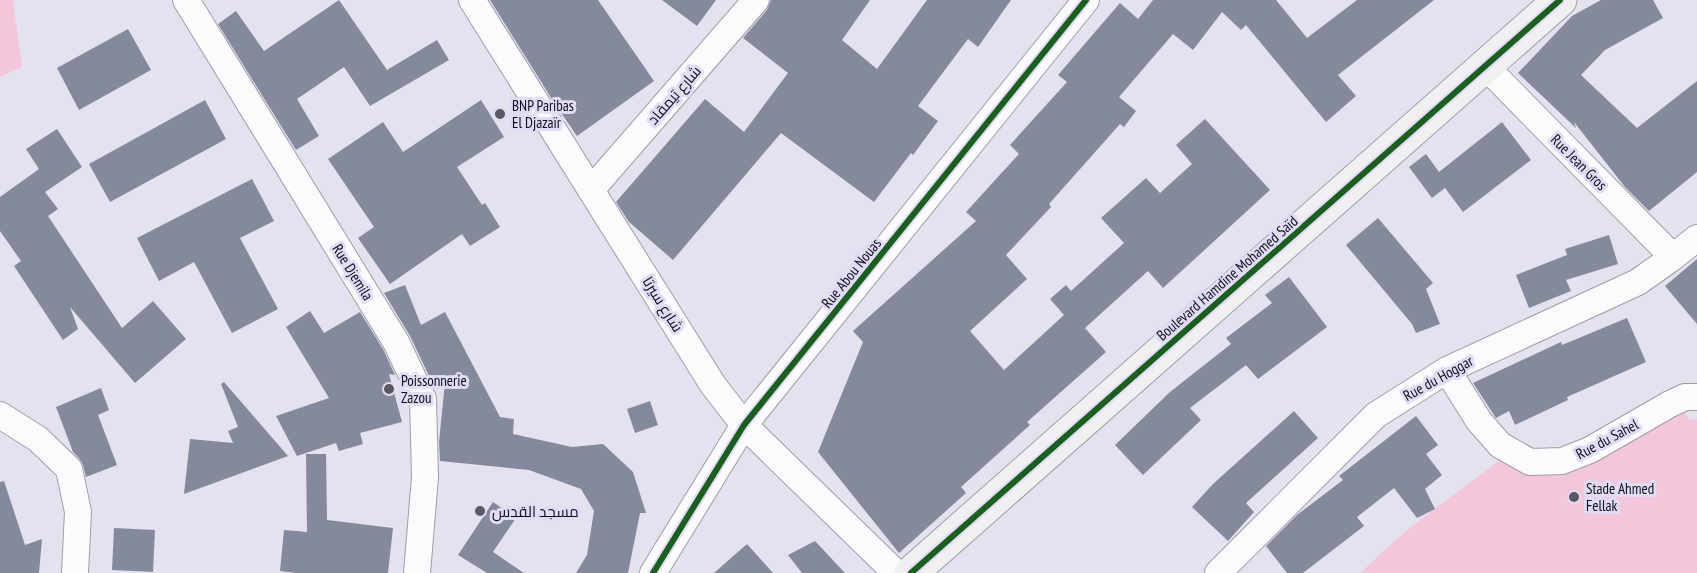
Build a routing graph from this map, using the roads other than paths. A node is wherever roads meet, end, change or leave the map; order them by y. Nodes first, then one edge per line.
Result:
1 (186, 0) edge
2 (472, 0) edge
3 (756, 0) edge
4 (1086, 0) edge
5 (1560, 0) edge
6 (1485, 66) junction
7 (591, 190) junction
8 (1697, 238) edge
9 (1673, 257) junction
10 (1447, 370) junction
11 (1697, 397) edge
12 (0, 415) edge
13 (744, 425) junction
14 (75, 573) edge
15 (417, 573) edge
16 (653, 573) edge
17 (896, 573) edge
18 (911, 573) edge
19 (1218, 573) edge

1 - 15 street, Rue Djemila
2 - 7 street, شارع سيرتا
3 - 7 street, شارع تيمقاد
4 - 13 street, Rue Abou Nouas
5 - 6 street, Boulevard Hamdine Mohamed Saïd
6 - 9 street, Rue Jean Gros
6 - 18 street, Boulevard Hamdine Mohamed Saïd
7 - 13 street, شارع سيرتا
8 - 9 street, Rue du Hoggar
9 - 10 street, Rue du Hoggar
10 - 11 street, Rue du Sahel
10 - 19 street, Rue du Hoggar
12 - 14 street
13 - 16 street, Rue Abou Nouas
13 - 17 street, شارع سيرتا

